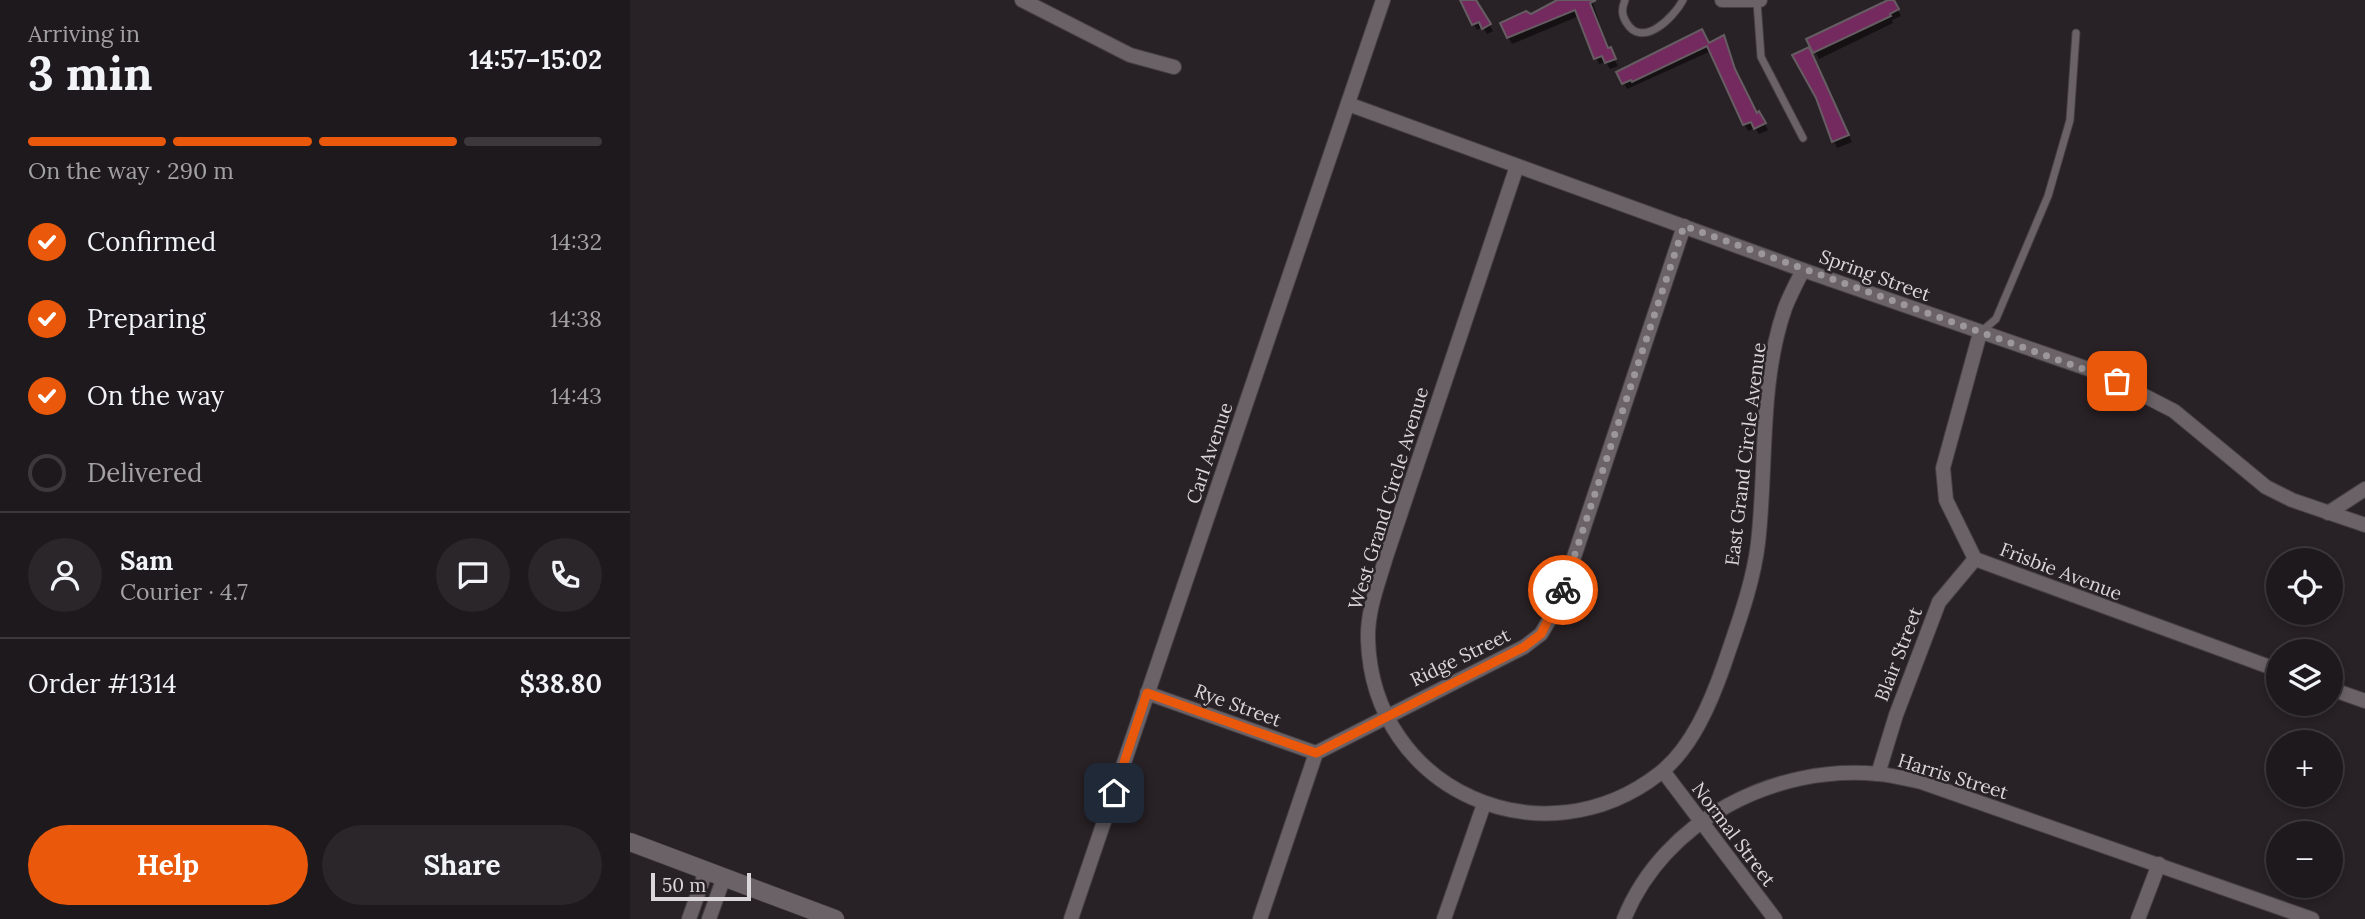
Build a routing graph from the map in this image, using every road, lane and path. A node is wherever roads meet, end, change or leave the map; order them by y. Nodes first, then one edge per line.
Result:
1 (1023, 0) edge
2 (1383, 0) edge
3 (1625, 0) edge
4 (1683, 0) edge
5 (1722, 0) edge
6 (1759, 1) edge
7 (2076, 33) dead end
8 (1174, 67) dead end
9 (1348, 104) junction
10 (1803, 138) dead end
11 (1517, 166) junction
12 (1684, 226) junction
13 (1803, 270) junction
14 (1979, 333) junction
15 (2365, 489) edge
16 (2328, 513) junction
17 (2365, 525) edge
18 (1975, 558) junction
19 (2266, 666) edge
20 (1147, 693) junction
21 (2343, 693) edge
22 (2365, 701) edge
23 (1385, 716) junction
24 (1316, 753) junction
25 (1663, 771) junction
26 (1878, 774) junction
27 (1484, 804) junction
28 (1700, 821) junction
29 (630, 842) edge
30 (2159, 864) junction
31 (706, 871) junction
32 (723, 877) junction
33 (689, 919) edge
34 (709, 919) edge
35 (835, 919) edge
36 (1071, 919) edge
37 (1260, 919) edge
38 (1444, 919) edge
39 (1625, 919) edge
40 (1775, 919) edge
41 (2138, 919) edge
42 (2312, 919) edge

1 - 8 street
2 - 9 street, Carl Avenue
3 - 4 lane
5 - 6 street
6 - 10 lane
7 - 14 lane
9 - 11 street, Spring Street
9 - 20 street, Carl Avenue
11 - 12 street, Spring Street
11 - 23 street, West Grand Circle Avenue
12 - 13 street, Spring Street
12 - 23 street, Ridge Street
13 - 14 street, Spring Street
13 - 25 street, East Grand Circle Avenue
14 - 16 street, Spring Street
14 - 18 street, Frisbie Avenue
15 - 16 street
16 - 17 street, Spring Street
18 - 19 street, Frisbie Avenue
18 - 26 street, Blair Street
20 - 24 street, Rye Street
20 - 36 street, Carl Avenue
21 - 22 street
23 - 24 street, Ridge Street
23 - 27 street, West Grand Circle Avenue
24 - 37 street
25 - 27 street, East Grand Circle Avenue
25 - 28 street, Normal Street
26 - 28 street, Harris Street
26 - 30 street, Harris Street
27 - 38 street
28 - 39 street, Harris Street
28 - 40 street, Normal Street
29 - 31 street
30 - 41 street
30 - 42 street, Harris Street
31 - 32 street
31 - 33 street
32 - 34 street
32 - 35 street

